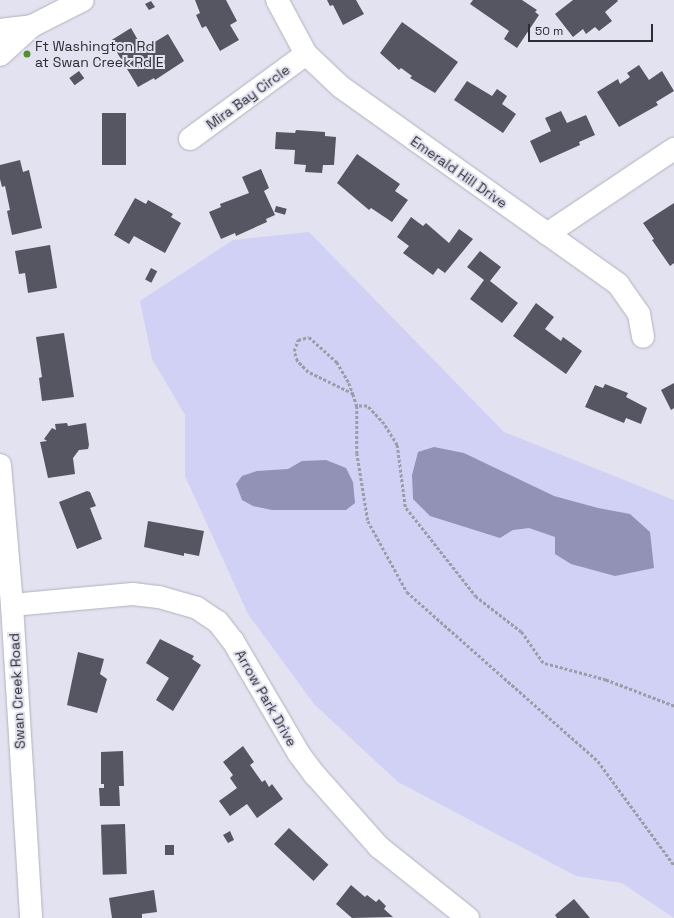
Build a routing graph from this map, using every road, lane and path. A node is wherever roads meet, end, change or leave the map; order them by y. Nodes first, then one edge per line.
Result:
1 (83, 0) edge
2 (277, 0) edge
3 (32, 26) junction
4 (0, 30) edge
5 (306, 54) junction
6 (0, 55) edge
7 (190, 139) dead end
8 (674, 149) edge
9 (547, 234) junction
10 (643, 336) dead end
11 (353, 394) junction
12 (357, 406) junction
13 (0, 465) edge
14 (12, 605) junction
15 (674, 706) edge
16 (674, 865) edge
17 (31, 918) edge
18 (468, 918) edge

1 - 3 street
2 - 5 street, Emerald Hill Drive
3 - 4 street
3 - 6 street
5 - 7 street, Mira Bay Circle
5 - 9 street, Emerald Hill Drive
8 - 9 street
9 - 10 street, Emerald Hill Drive
11 - 11 path
11 - 12 path
12 - 15 path
12 - 16 path
13 - 14 street, Swan Creek Road
14 - 17 street, Swan Creek Road
14 - 18 street, Arrow Park Drive

